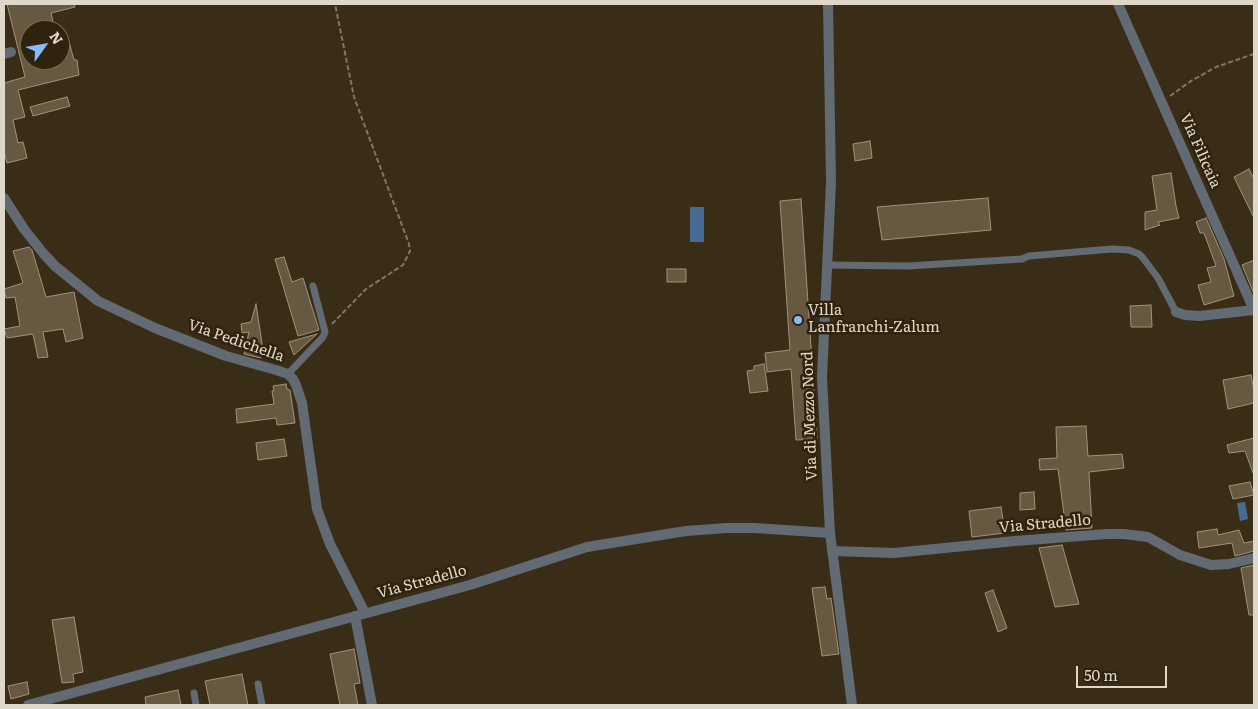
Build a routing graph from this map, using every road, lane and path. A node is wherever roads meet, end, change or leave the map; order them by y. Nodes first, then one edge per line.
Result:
1 (335, 4) edge
2 (828, 4) edge
3 (1118, 4) edge
4 (1254, 54) edge
5 (1162, 102) junction
6 (4, 198) edge
7 (828, 265) junction
8 (312, 286) dead end
9 (1254, 310) edge
10 (1176, 312) joint
11 (325, 332) junction
12 (288, 374) junction
13 (830, 533) junction
14 (832, 551) junction
15 (1254, 558) edge
16 (360, 614) junction
17 (258, 684) dead end
18 (194, 693) dead end
19 (47, 703) edge
20 (28, 705) edge
21 (196, 705) edge
22 (262, 705) edge
23 (372, 705) edge
24 (852, 705) edge

1 - 11 path
2 - 7 street, Via di Mezzo Nord
3 - 5 street, Via Filicaia
4 - 5 path
5 - 9 street, Via Filicaia
6 - 12 street, Via Pedichella
7 - 10 lane
7 - 13 street, Via di Mezzo Nord
8 - 11 lane
9 - 10 street
11 - 12 lane
12 - 16 street, Via Pedichella
13 - 14 street, Via di Mezzo Nord
13 - 16 street, Via Stradello
14 - 15 street, Via Stradello
14 - 24 street, Via di Mezzo Nord
16 - 19 street, Via Stradello
16 - 23 street, Via Pedichella
17 - 22 lane
18 - 21 lane
19 - 20 street, Via Stradello

